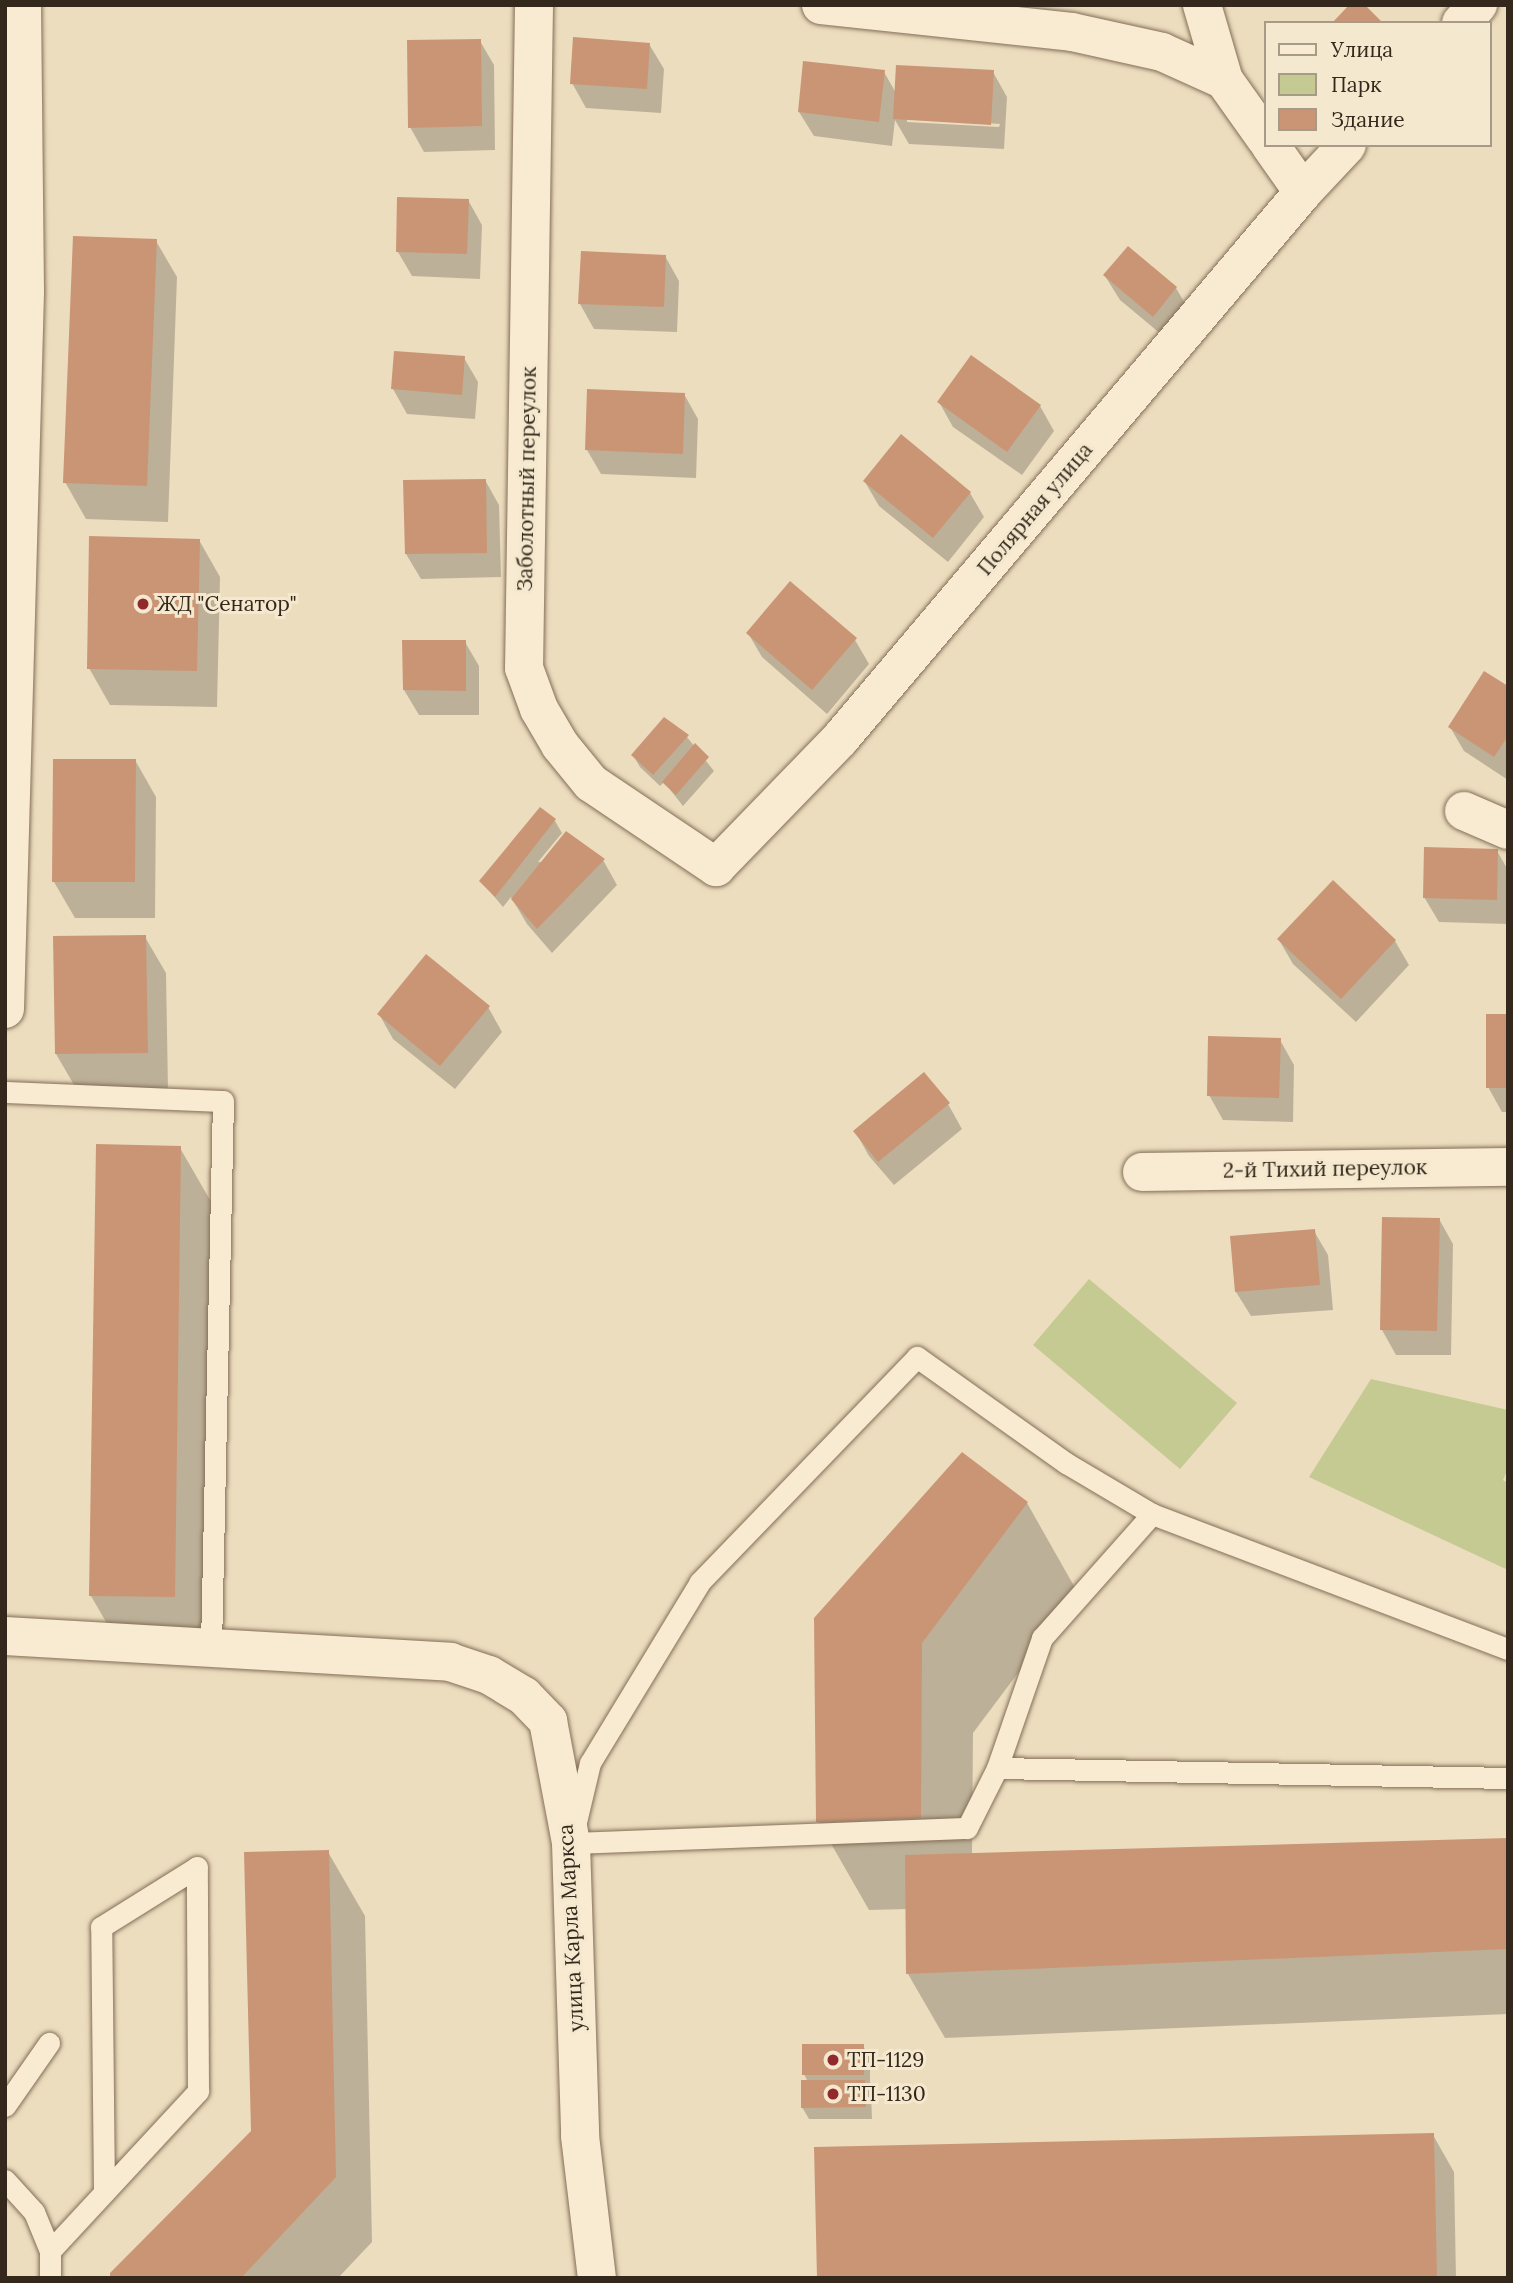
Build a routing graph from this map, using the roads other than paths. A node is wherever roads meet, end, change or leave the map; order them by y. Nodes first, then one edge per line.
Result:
1 (22, 5) edge
2 (534, 5) edge
3 (821, 5) edge
4 (1202, 5) edge
5 (1478, 5) edge
6 (1463, 21) edge
7 (14, 44) edge
8 (1224, 80) junction
9 (1264, 136) edge
10 (1271, 147) edge
11 (1345, 147) edge
12 (1303, 192) junction
13 (1464, 811) dead end
14 (1508, 830) edge
15 (716, 867) joint
16 (5, 1003) edge
17 (5, 1009) edge
18 (5, 1092) edge
19 (1508, 1167) edge
20 (1142, 1172) dead end
21 (1152, 1514) junction
22 (5, 1636) edge
23 (211, 1648) junction
24 (1508, 1649) edge
25 (997, 1768) junction
26 (1508, 1778) edge
27 (571, 1843) junction
28 (49, 2043) dead end
29 (5, 2106) edge
30 (5, 2180) edge
31 (104, 2192) junction
32 (50, 2252) junction
33 (50, 2278) edge
34 (597, 2278) edge

1 - 7 street
2 - 15 street, Заболотный переулок
3 - 8 street
4 - 8 street
5 - 6 street
7 - 16 street
8 - 9 street
10 - 12 street
11 - 12 street, Полярная улица
12 - 15 street, Полярная улица
13 - 14 street
16 - 17 street
18 - 23 lane
19 - 20 street, 2-й Тихий переулок
21 - 24 lane
21 - 25 lane
21 - 27 lane
22 - 23 street, улица Карла Маркса
23 - 27 street, улица Карла Маркса
25 - 26 lane
25 - 27 lane
27 - 34 street, улица Карла Маркса
28 - 29 lane
30 - 32 lane
31 - 31 lane
31 - 32 lane
32 - 33 lane

